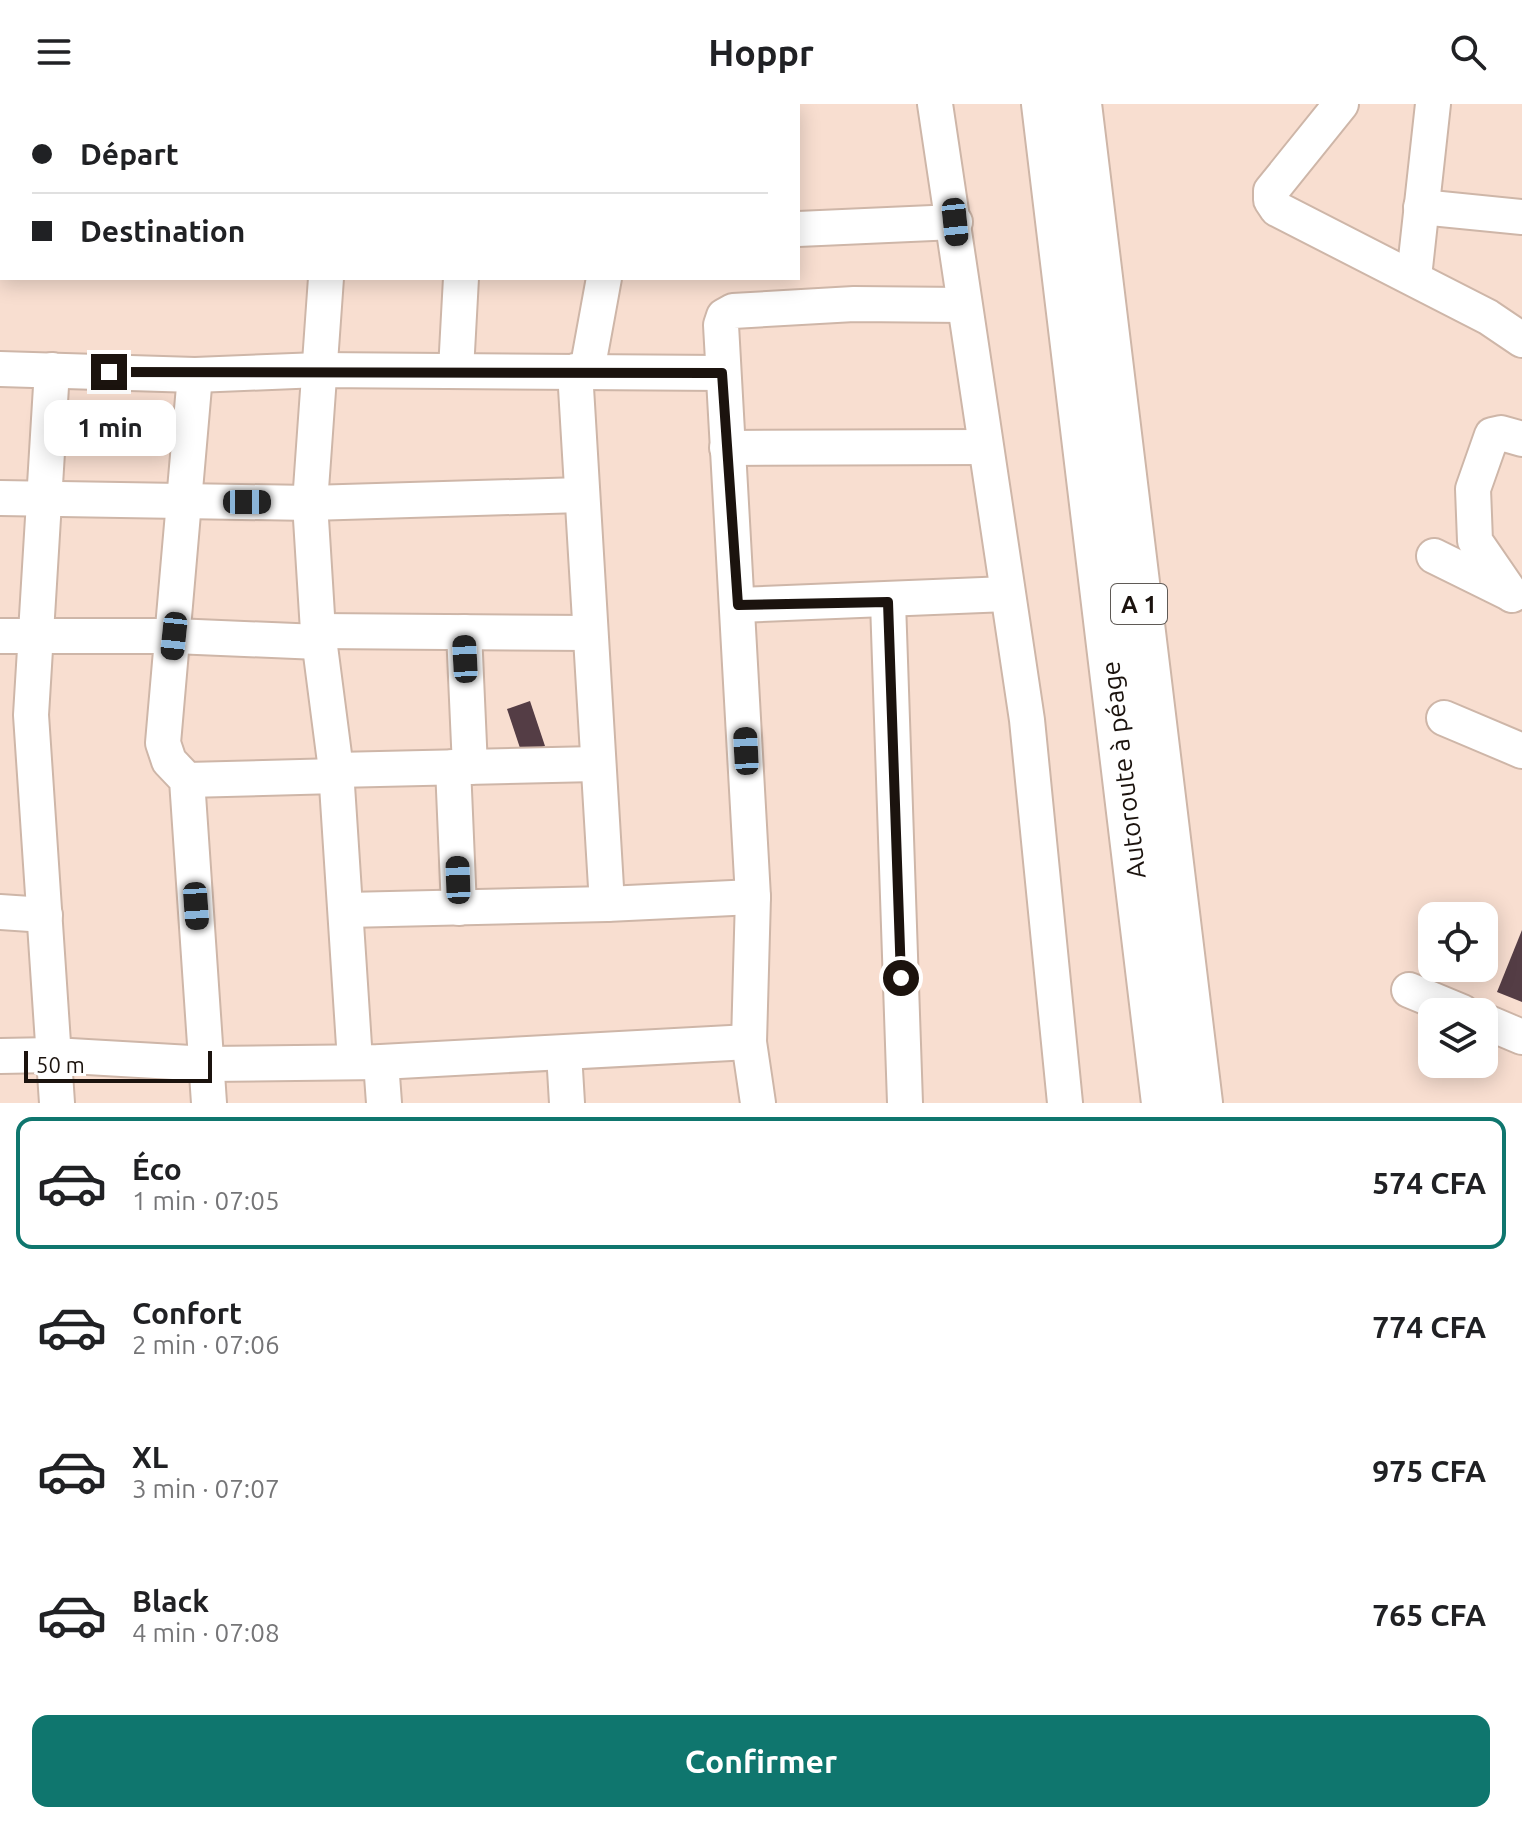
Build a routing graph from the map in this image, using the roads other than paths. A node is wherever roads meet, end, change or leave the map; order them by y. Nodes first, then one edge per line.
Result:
1 (935, 104) edge
2 (1044, 104) edge
3 (1079, 104) edge
4 (1341, 104) edge
5 (1433, 104) edge
6 (1421, 207) junction
7 (1522, 217) edge
8 (955, 222) junction
9 (800, 229) edge
10 (1414, 277) junction
11 (326, 280) edge
12 (461, 280) edge
13 (604, 280) edge
14 (964, 305) junction
15 (1522, 340) edge
16 (0, 369) edge
17 (52, 370) junction
18 (319, 370) junction
19 (456, 370) junction
20 (581, 371) junction
21 (722, 373) junction
22 (195, 375) junction
23 (1522, 439) edge
24 (984, 447) junction
25 (727, 448) junction
26 (581, 495) junction
27 (0, 498) edge
28 (41, 498) junction
29 (183, 502) junction
30 (310, 503) junction
31 (1434, 556) dead end
32 (1007, 594) junction
33 (1517, 597) edge
34 (888, 602) junction
35 (738, 605) junction
36 (464, 632) junction
37 (589, 633) junction
38 (17, 636) edge
39 (174, 636) junction
40 (319, 636) junction
41 (1444, 718) dead end
42 (1522, 751) edge
43 (596, 764) junction
44 (462, 767) junction
45 (337, 773) junction
46 (187, 780) junction
47 (753, 897) junction
48 (607, 904) junction
49 (459, 908) junction
50 (346, 910) junction
51 (0, 912) edge
52 (45, 915) junction
53 (1409, 990) dead end
54 (1428, 998) edge
55 (1498, 1027) edge
56 (1522, 1037) edge
57 (749, 1042) junction
58 (564, 1053) junction
59 (53, 1055) junction
60 (0, 1056) edge
61 (368, 1062) junction
62 (208, 1064) junction
63 (57, 1103) edge
64 (209, 1103) edge
65 (384, 1103) edge
66 (567, 1103) edge
67 (758, 1103) edge
68 (905, 1103) edge
69 (1065, 1103) edge
70 (1164, 1103) edge
71 (1200, 1103) edge

1 - 8 street
2 - 70 highway, Autoroute à péage / A 1
3 - 71 highway, A 1
4 - 10 street
5 - 6 street
6 - 7 street
6 - 10 street
8 - 9 street
8 - 14 street
10 - 15 street
11 - 18 street
12 - 19 street
13 - 20 street
14 - 21 street
14 - 24 street
16 - 17 street
17 - 22 street
17 - 28 street
18 - 19 street
18 - 22 street
18 - 30 street
19 - 20 street
20 - 21 street
20 - 26 street
21 - 25 street
22 - 29 street
23 - 33 street
24 - 25 street
24 - 32 street
25 - 35 street
26 - 30 street
26 - 37 street
27 - 28 street
28 - 29 street
28 - 38 street
29 - 30 street
29 - 39 street
30 - 40 street
31 - 33 street
32 - 34 street
32 - 69 street
34 - 35 street
34 - 68 street
35 - 47 street
36 - 37 street
36 - 40 street
36 - 44 street
37 - 43 street
38 - 39 street
38 - 52 street
39 - 40 street
39 - 46 street
40 - 45 street
41 - 42 street
43 - 44 street
43 - 48 street
44 - 45 street
44 - 49 street
45 - 46 street
45 - 50 street
46 - 62 street
47 - 48 street
47 - 57 street
48 - 49 street
49 - 50 street
50 - 61 street
51 - 52 street
52 - 59 street
53 - 54 street
55 - 56 street
57 - 58 street
57 - 67 street
58 - 61 street
58 - 66 street
59 - 60 street
59 - 62 street
59 - 63 street
61 - 62 street
61 - 65 street
62 - 64 street

